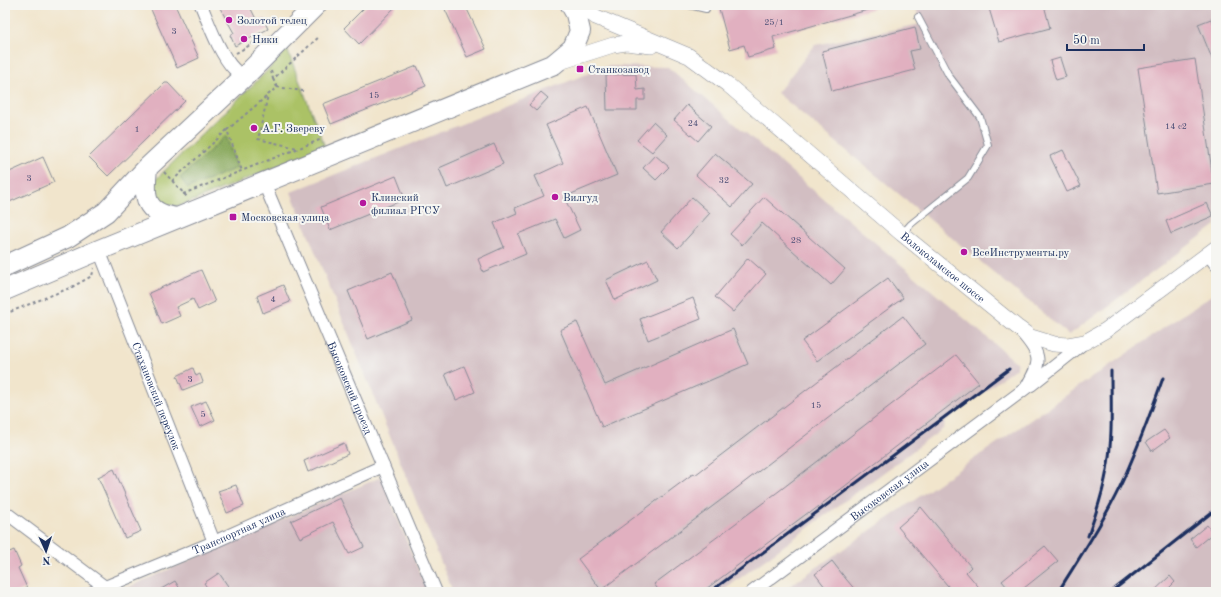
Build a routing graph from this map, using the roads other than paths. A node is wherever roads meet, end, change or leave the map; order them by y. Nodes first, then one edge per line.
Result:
1 (201, 5) edge
2 (316, 5) edge
3 (570, 5) edge
4 (579, 5) edge
5 (689, 5) edge
6 (706, 9) dead end
7 (918, 17) dead end
8 (689, 56) junction
9 (554, 64) junction
10 (245, 76) junction
11 (155, 170) junction
12 (264, 183) junction
13 (177, 218) junction
14 (902, 234) junction
15 (97, 256) junction
16 (1213, 256) edge
17 (5, 266) edge
18 (5, 290) edge
19 (1017, 327) junction
20 (1085, 342) junction
21 (1026, 388) junction
22 (383, 466) junction
23 (5, 512) edge
24 (214, 542) junction
25 (105, 587) junction
26 (93, 592) edge
27 (436, 592) edge
28 (752, 592) edge

1 - 10 street
2 - 10 highway
3 - 9 highway
4 - 8 street, Волоколамское шоссе
5 - 6 lane
7 - 14 lane
8 - 9 street, Волоколамское шоссе
8 - 14 street, Волоколамское шоссе
9 - 12 highway
10 - 11 highway
11 - 13 highway
11 - 17 highway
12 - 13 highway
12 - 22 street, Высоковский проезд
13 - 15 highway
14 - 19 street, Волоколамское шоссе
15 - 18 highway
15 - 24 street, Стахановский переулок
16 - 20 street, Волоколамское шоссе
19 - 20 street, Волоколамское шоссе
19 - 21 street, Высоковская улица
20 - 21 street, Высоковская улица
21 - 28 street, Высоковская улица
22 - 24 street, Транспортная улица
22 - 27 street, Высоковский проезд
23 - 25 street
24 - 25 street, Транспортная улица
25 - 26 street, Транспортная улица

